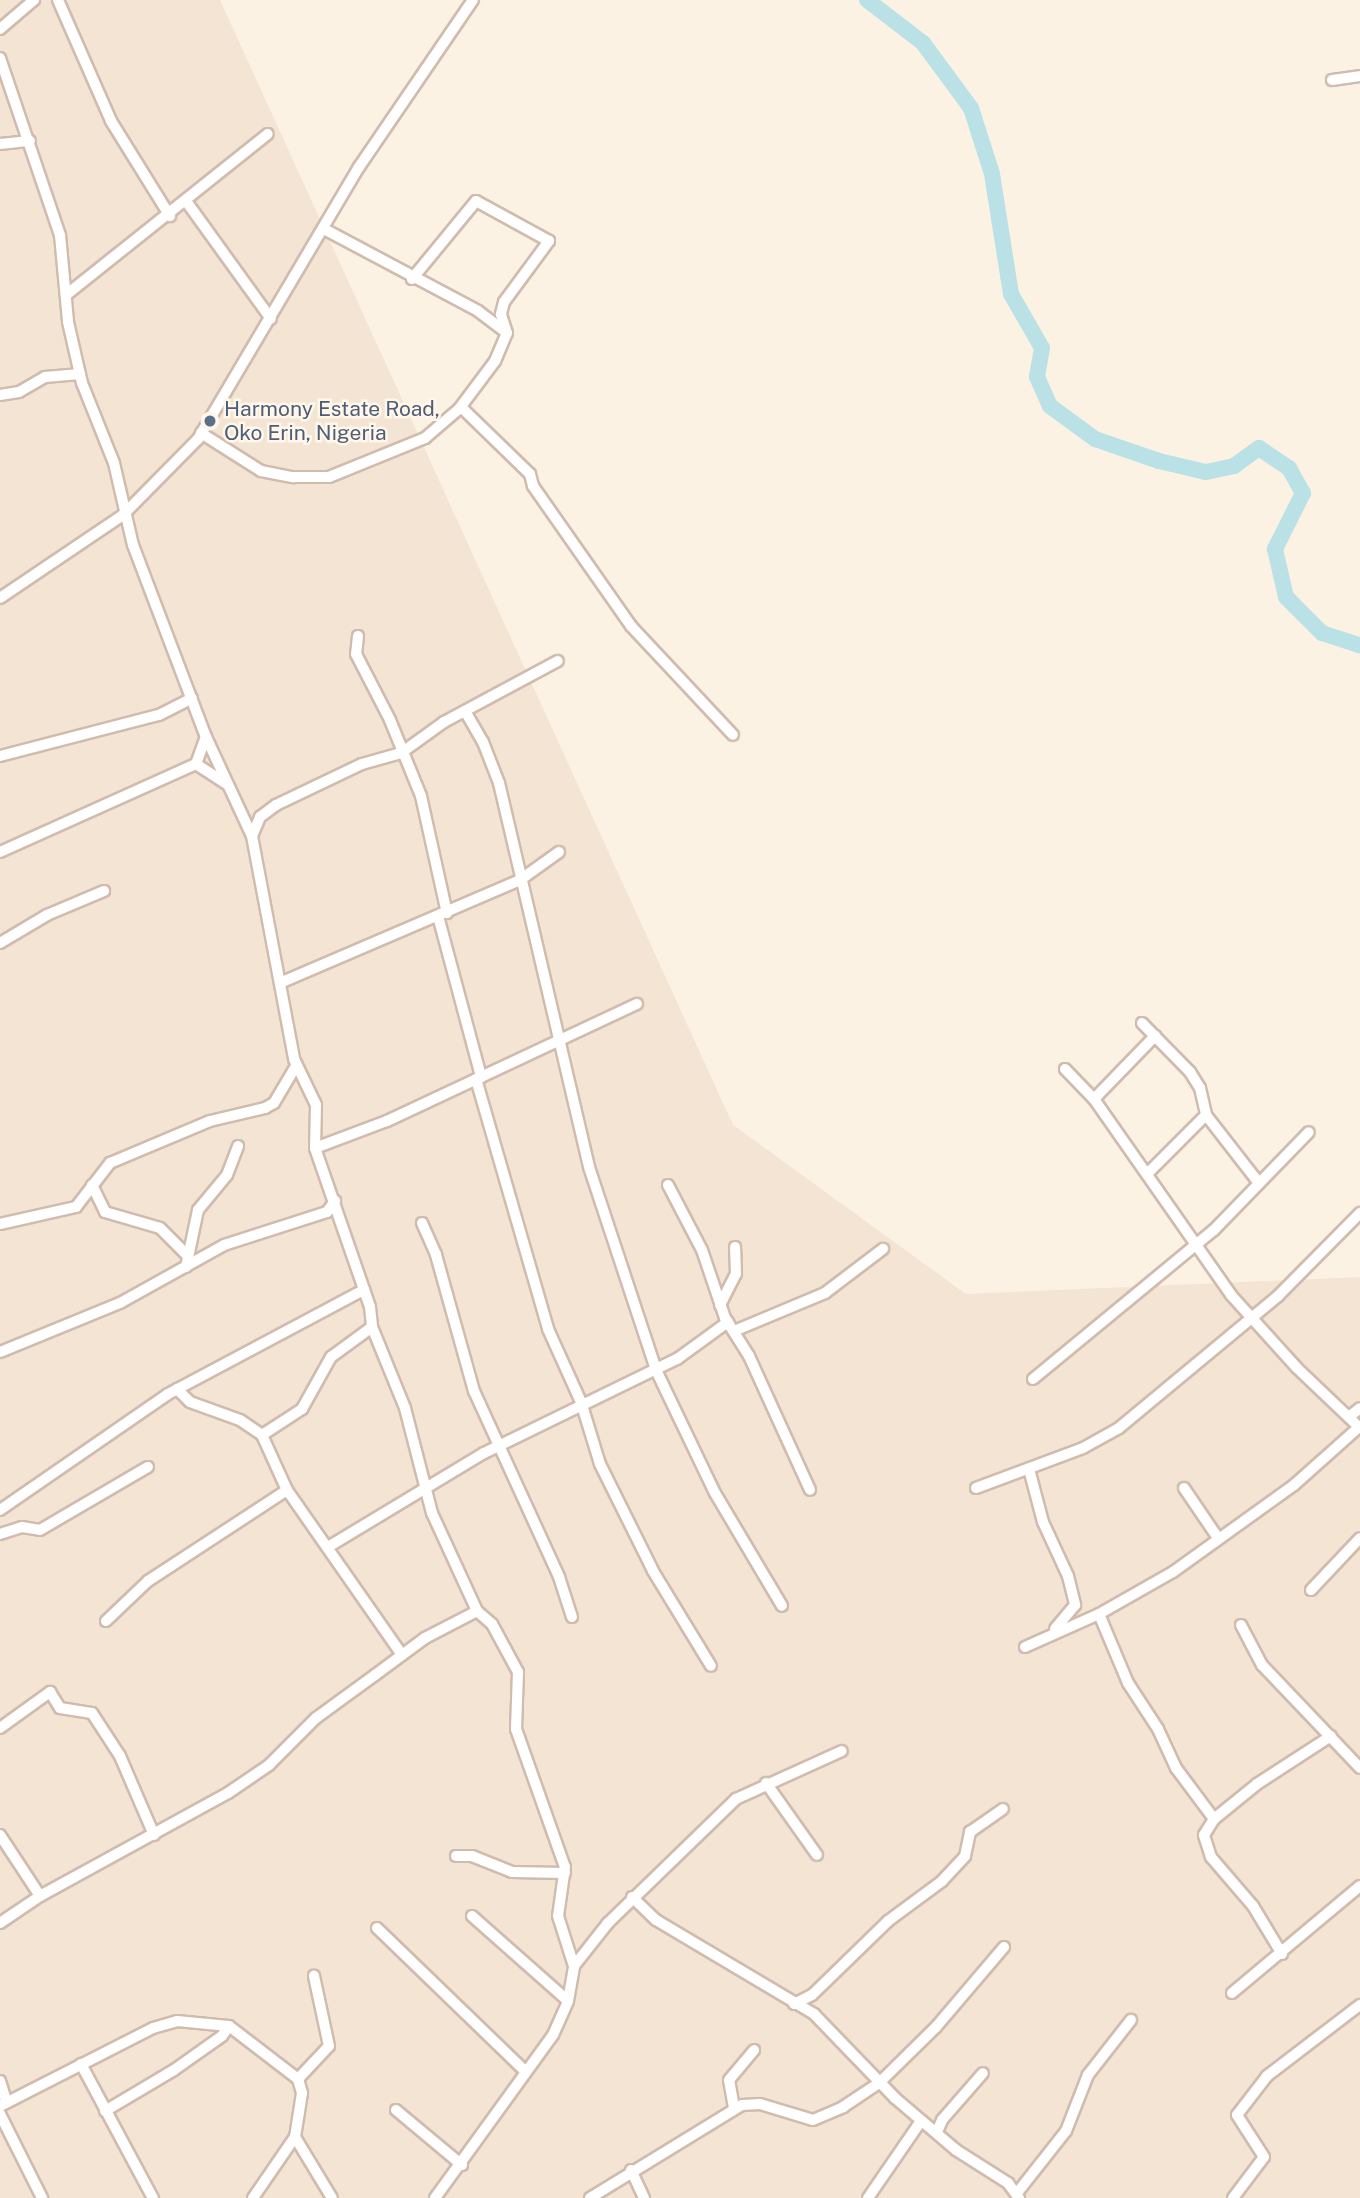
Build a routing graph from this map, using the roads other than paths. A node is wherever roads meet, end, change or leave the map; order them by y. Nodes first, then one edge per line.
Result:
1 (34, 0) edge
2 (58, 0) edge
3 (473, 0) edge
4 (0, 29) edge
5 (0, 58) edge
6 (1360, 76) edge
7 (1332, 80) dead end
8 (268, 134) dead end
9 (30, 141) junction
10 (0, 144) edge
11 (186, 201) junction
12 (170, 216) junction
13 (324, 229) junction
14 (412, 279) junction
15 (66, 295) junction
16 (271, 319) junction
17 (507, 333) junction
18 (80, 374) junction
19 (0, 395) edge
20 (461, 407) junction
21 (201, 433) junction
22 (123, 515) junction
23 (0, 598) edge
24 (358, 636) dead end
25 (558, 661) dead end
26 (192, 698) junction
27 (465, 711) junction
28 (733, 735) dead end
29 (206, 737) junction
30 (401, 752) junction
31 (0, 756) edge
32 (196, 764) junction
33 (230, 787) junction
34 (242, 812) junction
35 (265, 812) junction
36 (252, 836) junction
37 (0, 852) edge
38 (559, 852) dead end
39 (520, 880) junction
40 (104, 891) dead end
41 (442, 915) junction
42 (0, 943) edge
43 (280, 983) junction
44 (637, 1004) dead end
45 (1142, 1023) dead end
46 (1155, 1036) junction
47 (560, 1041) junction
48 (296, 1066) junction
49 (1065, 1069) dead end
50 (479, 1078) junction
51 (1094, 1099) junction
52 (1206, 1115) junction
53 (1309, 1132) dead end
54 (238, 1146) dead end
55 (315, 1148) junction
56 (1147, 1174) junction
57 (1258, 1183) junction
58 (92, 1185) junction
59 (668, 1185) dead end
60 (335, 1200) junction
61 (327, 1212) junction
62 (338, 1215) junction
63 (1359, 1216) edge
64 (422, 1223) dead end
65 (0, 1224) edge
66 (1193, 1244) junction
67 (735, 1247) dead end
68 (883, 1249) dead end
69 (187, 1255) junction
70 (186, 1267) junction
71 (364, 1290) junction
72 (720, 1305) junction
73 (1252, 1319) junction
74 (372, 1327) junction
75 (731, 1327) junction
76 (0, 1352) edge
77 (656, 1370) junction
78 (1033, 1379) dead end
79 (177, 1389) junction
80 (581, 1402) junction
81 (1360, 1408) edge
82 (1349, 1417) junction
83 (1360, 1428) edge
84 (262, 1435) junction
85 (497, 1447) junction
86 (149, 1467) dead end
87 (1029, 1469) junction
88 (976, 1488) dead end
89 (1184, 1488) dead end
90 (426, 1489) junction
91 (287, 1490) junction
92 (810, 1490) dead end
93 (0, 1510) edge
94 (0, 1534) edge
95 (1218, 1538) junction
96 (1360, 1538) edge
97 (328, 1547) junction
98 (1311, 1590) dead end
99 (782, 1606) dead end
100 (477, 1611) junction
101 (1099, 1614) junction
102 (572, 1617) dead end
103 (107, 1621) dead end
104 (1241, 1625) dead end
105 (1053, 1631) junction
106 (1025, 1647) dead end
107 (402, 1655) junction
108 (711, 1666) dead end
109 (0, 1728) edge
110 (1331, 1736) junction
111 (842, 1751) dead end
112 (1360, 1768) edge
113 (766, 1783) junction
114 (1003, 1809) dead end
115 (1214, 1819) junction
116 (0, 1835) edge
117 (154, 1835) junction
118 (817, 1855) dead end
119 (456, 1856) dead end
120 (565, 1873) junction
121 (1360, 1886) edge
122 (40, 1896) junction
123 (632, 1897) junction
124 (472, 1916) dead end
125 (0, 1923) edge
126 (377, 1928) dead end
127 (1004, 1947) dead end
128 (1282, 1954) junction
129 (574, 1966) junction
130 (314, 1976) dead end
131 (1232, 1993) dead end
132 (568, 2001) junction
133 (794, 2004) junction
134 (1360, 2005) edge
135 (1131, 2020) dead end
136 (229, 2026) junction
137 (754, 2050) dead end
138 (81, 2064) junction
139 (526, 2072) junction
140 (983, 2073) dead end
141 (298, 2079) junction
142 (0, 2081) edge
143 (880, 2083) junction
144 (3, 2104) edge
145 (734, 2108) junction
146 (396, 2110) dead end
147 (105, 2111) junction
148 (0, 2115) edge
149 (921, 2121) junction
150 (937, 2133) junction
151 (295, 2137) junction
152 (462, 2165) junction
153 (631, 2170) junction
154 (1018, 2195) edge
155 (42, 2198) edge
156 (153, 2198) edge
157 (253, 2198) edge
158 (332, 2198) edge
159 (436, 2198) edge
160 (590, 2198) edge
161 (644, 2198) edge
162 (868, 2198) edge
163 (1233, 2198) edge

1 - 4 street
2 - 12 street
3 - 13 street
5 - 9 street
6 - 7 street
8 - 11 street
9 - 10 street
9 - 15 street
11 - 12 street
11 - 16 street
12 - 15 street
13 - 14 street
13 - 16 street
14 - 17 street
14 - 17 street
15 - 18 street
16 - 21 street
17 - 20 street
18 - 19 street
18 - 22 street
20 - 21 street
20 - 28 street
21 - 22 street
22 - 23 street
22 - 26 street
24 - 30 street
25 - 27 street
26 - 29 street
26 - 31 street
27 - 30 street
27 - 39 street
29 - 32 street
29 - 33 street
30 - 35 street
30 - 41 street
32 - 33 street
32 - 37 street
33 - 34 street
34 - 35 street
34 - 36 street
35 - 36 street
36 - 43 street
38 - 39 street
39 - 41 street
39 - 47 street
40 - 42 street
41 - 43 street
41 - 50 street
43 - 48 street
44 - 47 street
45 - 46 street
46 - 51 street
46 - 52 street
47 - 50 street
47 - 77 street
48 - 55 street
48 - 58 street
49 - 51 street
50 - 55 street
50 - 80 street
51 - 56 street
52 - 56 street
52 - 57 street
53 - 57 street
54 - 69 street
55 - 60 street
56 - 66 street
57 - 66 street
58 - 65 street
58 - 69 street
59 - 72 street
60 - 61 street
60 - 62 street
61 - 62 street
61 - 70 street
62 - 71 street
63 - 73 street
64 - 85 street
66 - 73 street
66 - 78 street
67 - 72 street
68 - 75 street
69 - 70 street
70 - 76 street
71 - 74 street
71 - 79 street
72 - 75 street
73 - 82 street
73 - 87 street
74 - 84 street
74 - 90 street
75 - 77 street
75 - 92 street
77 - 80 street
77 - 99 street
79 - 84 street
79 - 93 street
80 - 85 street
80 - 108 street
81 - 82 street
82 - 83 street
83 - 95 street
84 - 91 street
85 - 90 street
85 - 102 street
86 - 94 street
87 - 88 street
87 - 105 street
89 - 95 street
90 - 97 street
90 - 100 street
91 - 97 street
91 - 103 street
95 - 101 street
96 - 98 street
97 - 107 street
100 - 107 street
100 - 120 street
101 - 105 street
101 - 115 street
104 - 110 street
105 - 106 street
107 - 117 street
109 - 117 street
110 - 112 street
110 - 115 street
111 - 113 street
113 - 118 street
113 - 123 street
114 - 133 street
115 - 128 street
116 - 122 street
117 - 122 street
119 - 120 street
120 - 129 street
121 - 128 street
122 - 125 street
123 - 129 street
123 - 133 street
124 - 132 street
126 - 139 street
127 - 143 street
128 - 131 street
129 - 132 street
130 - 141 street
132 - 139 street
133 - 143 street
134 - 163 street
135 - 154 street
136 - 138 street
136 - 141 street
136 - 147 street
137 - 145 street
138 - 144 street
138 - 147 street
139 - 152 street
140 - 150 street
141 - 151 street
142 - 144 street
143 - 145 street
143 - 149 street
145 - 153 street
146 - 152 street
147 - 156 street
148 - 155 street
149 - 150 street
149 - 162 street
150 - 154 street
151 - 157 street
151 - 158 street
152 - 159 street
153 - 160 street
153 - 161 street

